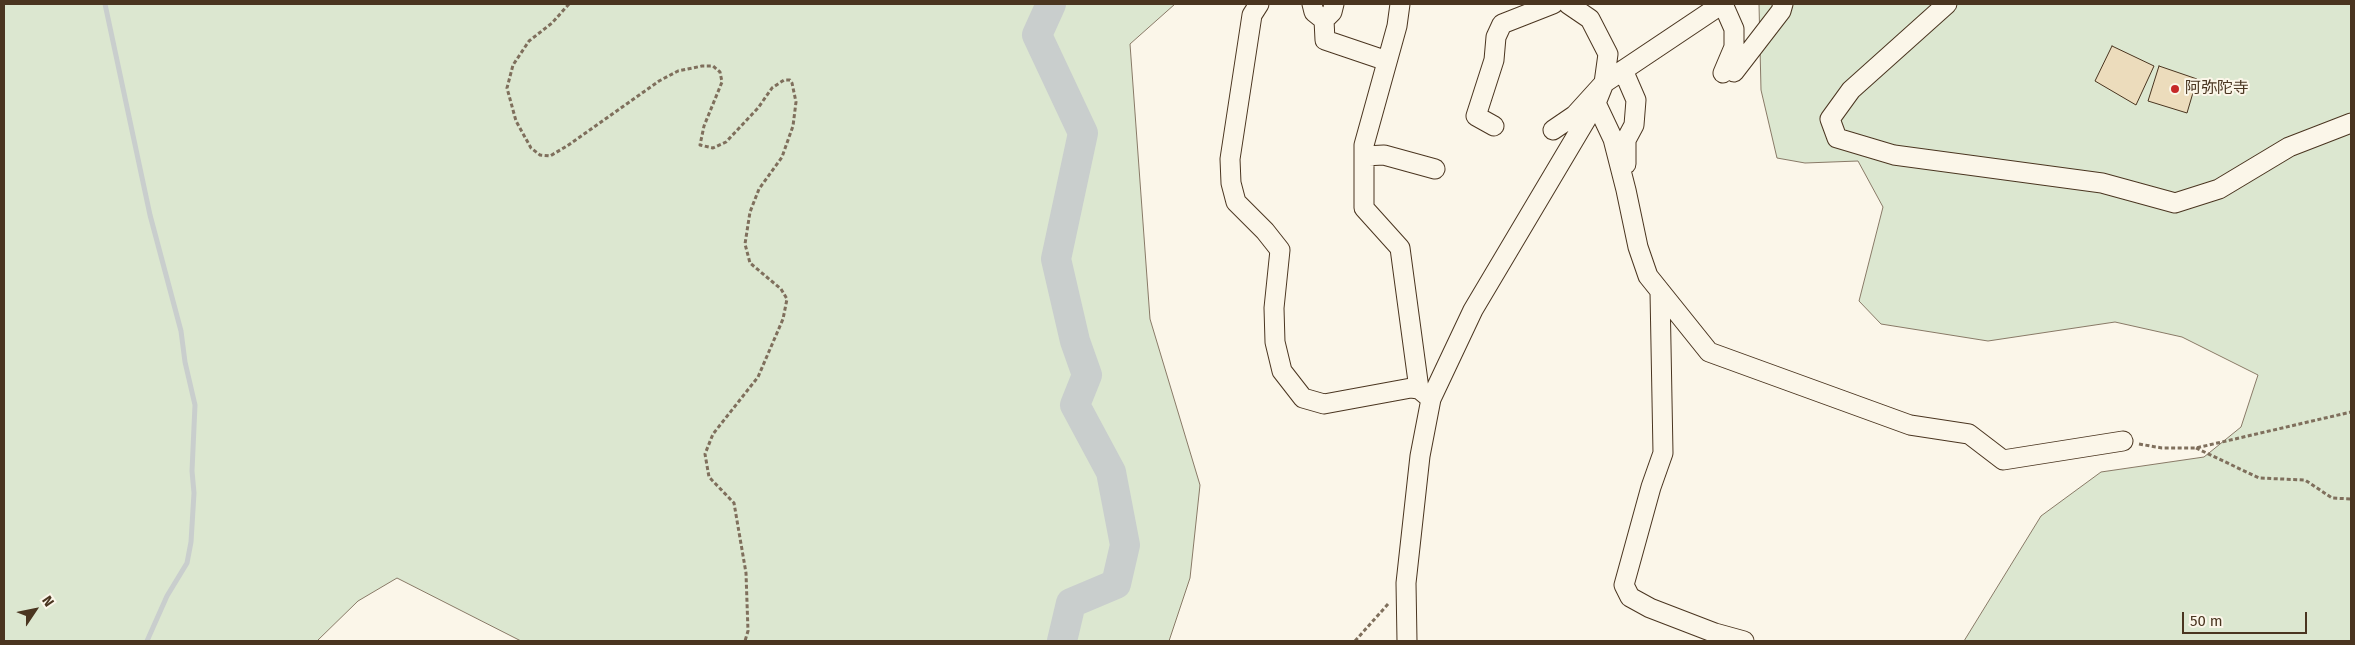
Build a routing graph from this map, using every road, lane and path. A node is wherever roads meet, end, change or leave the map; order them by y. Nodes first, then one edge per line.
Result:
1 (569, 4) edge
2 (1259, 4) edge
3 (1312, 4) edge
4 (1334, 4) edge
5 (1400, 4) edge
6 (1553, 4) edge
7 (1568, 4) edge
8 (1722, 4) edge
9 (1783, 4) edge
10 (1947, 4) edge
11 (1324, 20) junction
12 (1387, 61) junction
13 (1623, 70) junction
14 (1604, 82) junction
15 (1596, 103) junction
16 (2351, 123) edge
17 (1494, 126) dead end
18 (1554, 130) dead end
19 (1364, 156) junction
20 (1434, 169) dead end
21 (1626, 190) junction
22 (1660, 292) junction
23 (1425, 394) junction
24 (2351, 412) edge
25 (2123, 441) joint
26 (2196, 448) junction
27 (2351, 499) edge
28 (1406, 583) junction
29 (745, 641) edge
30 (1355, 641) edge
31 (1407, 641) edge
32 (1744, 641) edge

1 - 29 path
2 - 23 street
3 - 11 street
4 - 11 street
5 - 12 street
6 - 17 street
7 - 14 street
8 - 9 street
8 - 13 street
10 - 16 street
11 - 12 street
12 - 19 street
13 - 14 street
13 - 21 street
14 - 15 street
14 - 18 street
15 - 21 street
15 - 23 street
19 - 20 street
19 - 23 street
21 - 22 street
22 - 25 street
22 - 32 street
23 - 28 street
24 - 26 path
25 - 26 path
26 - 27 path
28 - 30 path
28 - 31 street

